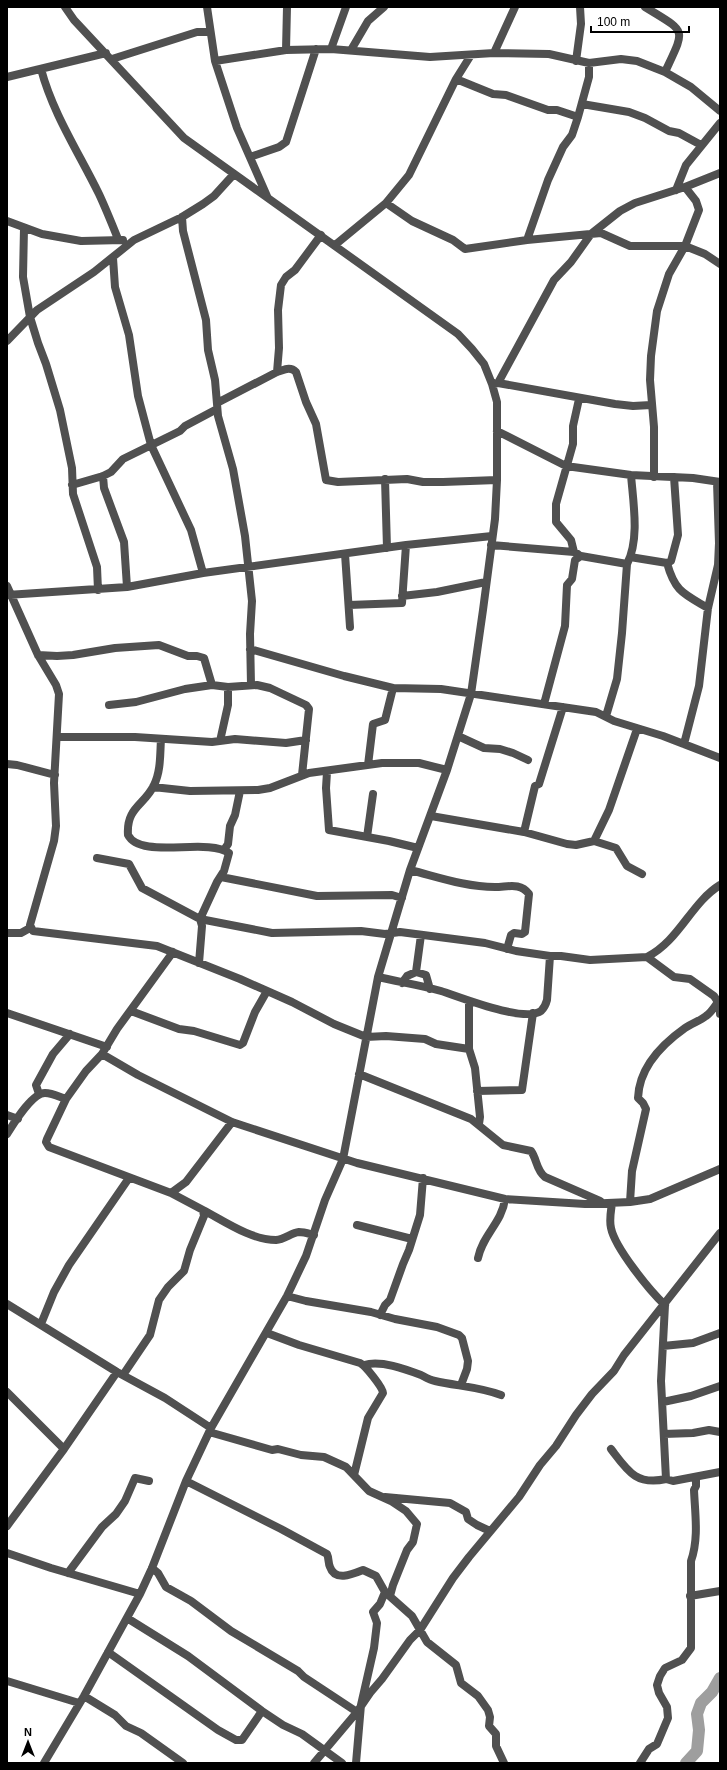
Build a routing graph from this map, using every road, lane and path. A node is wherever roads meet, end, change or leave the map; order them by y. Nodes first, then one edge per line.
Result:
1 (65, 7) edge
2 (207, 7) edge
3 (287, 7) edge
4 (346, 7) edge
5 (384, 7) edge
6 (516, 7) edge
7 (580, 7) edge
8 (645, 7) edge
9 (210, 32) junction
10 (331, 48) junction
11 (316, 49) junction
12 (286, 50) junction
13 (351, 50) junction
14 (494, 52) junction
15 (471, 55) junction
16 (109, 56) junction
17 (215, 61) junction
18 (576, 62) junction
19 (589, 63) junction
20 (41, 69) junction
21 (665, 72) junction
22 (7, 77) edge
23 (456, 79) junction
24 (582, 104) junction
25 (720, 111) edge
26 (578, 117) junction
27 (720, 123) edge
28 (701, 145) junction
29 (250, 157) junction
30 (720, 173) edge
31 (234, 174) junction
32 (685, 187) junction
33 (676, 190) junction
34 (267, 196) junction
35 (386, 203) junction
36 (182, 218) junction
37 (7, 222) edge
38 (24, 228) junction
39 (591, 234) junction
40 (321, 235) junction
41 (118, 240) junction
42 (134, 240) junction
43 (527, 240) junction
44 (335, 245) junction
45 (685, 246) junction
46 (113, 258) junction
47 (720, 264) edge
48 (30, 317) junction
49 (7, 341) edge
50 (277, 372) junction
51 (495, 383) junction
52 (579, 399) junction
53 (651, 405) junction
54 (217, 406) junction
55 (497, 431) junction
56 (151, 445) junction
57 (566, 466) junction
58 (631, 475) junction
59 (103, 476) junction
60 (654, 477) junction
61 (674, 477) junction
62 (385, 479) junction
63 (497, 480) junction
64 (719, 482) edge
65 (72, 485) junction
66 (492, 540) junction
67 (720, 543) edge
68 (406, 545) junction
69 (387, 548) junction
70 (345, 554) junction
71 (578, 554) junction
72 (629, 561) junction
73 (667, 563) junction
74 (719, 565) edge
75 (249, 567) junction
76 (203, 573) junction
77 (486, 582) junction
78 (7, 586) edge
79 (127, 587) junction
80 (98, 590) junction
81 (9, 594) edge
82 (402, 596) junction
83 (349, 604) junction
84 (708, 608) junction
85 (350, 627) dead end
86 (250, 649) junction
87 (38, 655) junction
88 (212, 685) junction
89 (251, 685) junction
90 (228, 687) junction
91 (393, 688) junction
92 (471, 694) junction
93 (544, 704) junction
94 (109, 705) dead end
95 (562, 707) junction
96 (606, 716) junction
97 (637, 729) junction
98 (57, 736) junction
99 (458, 736) junction
100 (161, 739) junction
101 (306, 740) junction
102 (220, 741) junction
103 (684, 744) junction
104 (720, 758) edge
105 (528, 760) dead end
106 (7, 764) edge
107 (368, 765) junction
108 (447, 770) junction
109 (327, 772) junction
110 (55, 775) junction
111 (302, 775) junction
112 (153, 787) junction
113 (240, 791) junction
114 (373, 794) dead end
115 (431, 816) junction
116 (524, 832) junction
117 (367, 837) junction
118 (594, 841) junction
119 (418, 848) junction
120 (224, 850) junction
121 (97, 858) dead end
122 (410, 870) junction
123 (642, 874) dead end
124 (221, 877) junction
125 (720, 885) edge
126 (402, 898) junction
127 (200, 919) junction
128 (30, 928) junction
129 (392, 932) junction
130 (7, 933) edge
131 (421, 935) junction
132 (507, 949) junction
133 (173, 952) junction
134 (550, 956) junction
135 (647, 957) junction
136 (199, 963) junction
137 (416, 972) junction
138 (378, 977) junction
139 (402, 982) junction
140 (430, 989) junction
141 (267, 991) junction
142 (469, 1001) junction
143 (720, 1006) edge
144 (131, 1011) junction
145 (7, 1013) edge
146 (533, 1013) junction
147 (720, 1014) edge
148 (70, 1034) junction
149 (366, 1037) junction
150 (469, 1049) junction
151 (105, 1050) junction
152 (359, 1074) junction
153 (477, 1091) junction
154 (39, 1094) junction
155 (66, 1099) junction
156 (7, 1115) edge
157 (18, 1119) junction
158 (232, 1122) junction
159 (479, 1124) junction
160 (7, 1134) edge
161 (343, 1159) junction
162 (720, 1169) edge
163 (129, 1178) junction
164 (423, 1178) junction
165 (171, 1193) junction
166 (505, 1199) junction
167 (630, 1202) junction
168 (609, 1203) junction
169 (202, 1210) junction
170 (357, 1225) dead end
171 (720, 1232) edge
172 (314, 1235) junction
173 (412, 1239) junction
174 (478, 1258) dead end
175 (287, 1296) junction
176 (7, 1304) edge
177 (665, 1304) junction
178 (380, 1315) junction
179 (41, 1324) junction
180 (267, 1333) junction
181 (720, 1333) edge
182 (663, 1346) junction
183 (364, 1365) junction
184 (120, 1373) junction
185 (460, 1385) junction
186 (720, 1386) edge
187 (7, 1392) edge
188 (501, 1395) dead end
189 (663, 1402) junction
190 (210, 1430) junction
191 (720, 1432) edge
192 (664, 1434) junction
193 (64, 1449) junction
194 (611, 1449) dead end
195 (720, 1472) edge
196 (354, 1475) junction
197 (696, 1477) junction
198 (666, 1479) junction
199 (149, 1481) dead end
200 (186, 1481) junction
201 (378, 1496) junction
202 (7, 1526) edge
203 (490, 1531) junction
204 (7, 1553) edge
205 (152, 1568) junction
206 (68, 1573) junction
207 (720, 1591) edge
208 (140, 1594) junction
209 (388, 1594) junction
210 (690, 1596) junction
211 (127, 1618) junction
212 (420, 1630) junction
213 (108, 1652) junction
214 (7, 1681) edge
215 (82, 1700) junction
216 (359, 1709) junction
217 (262, 1711) junction
218 (324, 1749) junction
219 (44, 1763) edge
220 (183, 1763) edge
221 (314, 1763) edge
222 (342, 1763) edge
223 (356, 1763) edge
224 (504, 1763) edge
225 (640, 1763) edge

1 - 16 street
2 - 9 street
3 - 12 street
4 - 10 street
5 - 13 street
6 - 14 street
7 - 18 street
8 - 21 street
9 - 16 street
9 - 17 street
10 - 11 street
10 - 13 street
11 - 12 street
11 - 29 street
12 - 17 street
13 - 15 street
14 - 15 street
14 - 18 street
15 - 23 street
16 - 20 street
16 - 31 street
17 - 29 street
18 - 19 street
19 - 21 street
19 - 24 street
20 - 22 street
20 - 41 street
21 - 25 street
23 - 26 street
23 - 35 street
24 - 26 street
24 - 28 street
26 - 43 street
27 - 28 street
28 - 33 street
29 - 34 street
30 - 32 street
31 - 34 street
31 - 36 street
32 - 33 street
32 - 45 street
33 - 39 street
34 - 40 street
35 - 43 street
35 - 44 street
36 - 42 street
36 - 54 street
37 - 38 street
38 - 41 street
38 - 48 street
39 - 43 street
39 - 45 street
39 - 51 street
40 - 44 street
40 - 50 street
41 - 42 street
42 - 46 street
44 - 51 street
45 - 47 street
45 - 53 street
46 - 48 street
46 - 56 street
48 - 49 street
48 - 65 street
50 - 54 street
50 - 62 street
51 - 52 street
51 - 55 street
52 - 53 street
52 - 57 street
53 - 60 street
54 - 56 street
54 - 75 street
55 - 57 street
55 - 63 street
56 - 59 street
56 - 76 street
57 - 58 street
57 - 71 street
58 - 60 street
58 - 72 street
59 - 65 street
59 - 79 street
60 - 61 street
61 - 64 street
61 - 73 street
62 - 63 street
62 - 69 street
63 - 66 street
64 - 67 street
65 - 80 street
66 - 68 street
66 - 71 street
66 - 77 street
67 - 74 street
68 - 69 street
68 - 82 street
69 - 70 street
70 - 75 street
70 - 83 street
71 - 72 street
71 - 93 street
72 - 73 street
72 - 96 street
73 - 84 street
74 - 84 street
75 - 76 street
75 - 86 street
76 - 79 street
77 - 82 street
77 - 92 street
78 - 81 street
79 - 80 street
80 - 81 street
81 - 87 street
82 - 83 street
83 - 85 street
84 - 103 street
86 - 89 street
86 - 91 street
87 - 88 street
87 - 98 street
88 - 90 street
88 - 94 street
89 - 90 street
89 - 101 street
90 - 102 street
91 - 92 street
91 - 107 street
92 - 93 street
92 - 99 street
93 - 95 street
95 - 96 street
95 - 116 street
96 - 97 street
97 - 103 street
97 - 118 street
98 - 100 street
98 - 110 street
99 - 105 street
99 - 108 street
100 - 102 street
100 - 112 street
101 - 102 street
101 - 111 street
103 - 104 street
106 - 110 street
107 - 108 street
107 - 109 street
108 - 115 street
109 - 111 street
109 - 117 street
110 - 128 street
111 - 113 street
112 - 113 street
112 - 120 street
113 - 120 street
114 - 117 street
115 - 116 street
115 - 119 street
116 - 118 street
117 - 119 street
118 - 123 street
119 - 122 street
120 - 124 street
121 - 127 street
122 - 126 street
122 - 132 street
124 - 126 street
124 - 127 street
125 - 135 street
126 - 129 street
127 - 129 street
127 - 136 street
128 - 130 street
128 - 133 street
129 - 131 street
129 - 138 street
131 - 132 street
131 - 137 street
132 - 134 street
133 - 136 street
133 - 144 street
134 - 135 street
134 - 146 street
135 - 143 street
136 - 141 street
137 - 139 street
137 - 140 street
138 - 139 street
138 - 149 street
139 - 140 street
140 - 142 street
141 - 144 street
141 - 149 street
142 - 146 street
142 - 150 street
143 - 147 street
143 - 167 street
144 - 151 street
145 - 148 street
146 - 153 street
148 - 151 street
148 - 154 street
149 - 150 street
149 - 152 street
150 - 153 street
151 - 155 street
151 - 158 street
152 - 159 street
152 - 161 street
153 - 159 street
154 - 155 street
154 - 157 street
155 - 163 street
156 - 157 street
157 - 160 street
158 - 161 street
158 - 165 street
159 - 168 street
161 - 164 street
161 - 172 street
162 - 167 street
163 - 165 street
163 - 179 street
164 - 166 street
164 - 173 street
165 - 169 street
166 - 168 street
166 - 174 street
167 - 168 street
168 - 177 street
169 - 172 street
169 - 184 street
170 - 173 street
171 - 177 street
172 - 175 street
173 - 178 street
175 - 178 street
175 - 180 street
176 - 179 street
177 - 182 street
177 - 203 street
178 - 185 street
179 - 184 street
180 - 183 street
180 - 190 street
181 - 182 street
182 - 189 street
183 - 185 street
183 - 196 street
184 - 190 street
184 - 193 street
185 - 188 street
186 - 189 street
187 - 193 street
189 - 192 street
190 - 196 street
190 - 200 street
191 - 192 street
192 - 198 street
193 - 202 street
194 - 198 street
195 - 197 street
196 - 201 street
197 - 198 street
197 - 210 street
199 - 206 street
200 - 205 street
200 - 209 street
201 - 203 street
201 - 209 street
203 - 212 street
204 - 206 street
205 - 208 street
205 - 216 street
206 - 208 street
207 - 210 street
208 - 211 street
209 - 212 street
209 - 216 street
210 - 225 street
211 - 213 street
211 - 217 street
212 - 216 street
212 - 224 street
213 - 215 street
213 - 217 street
214 - 215 street
215 - 219 street
215 - 220 street
216 - 218 street
216 - 223 street
217 - 218 street
218 - 221 street
218 - 222 street

